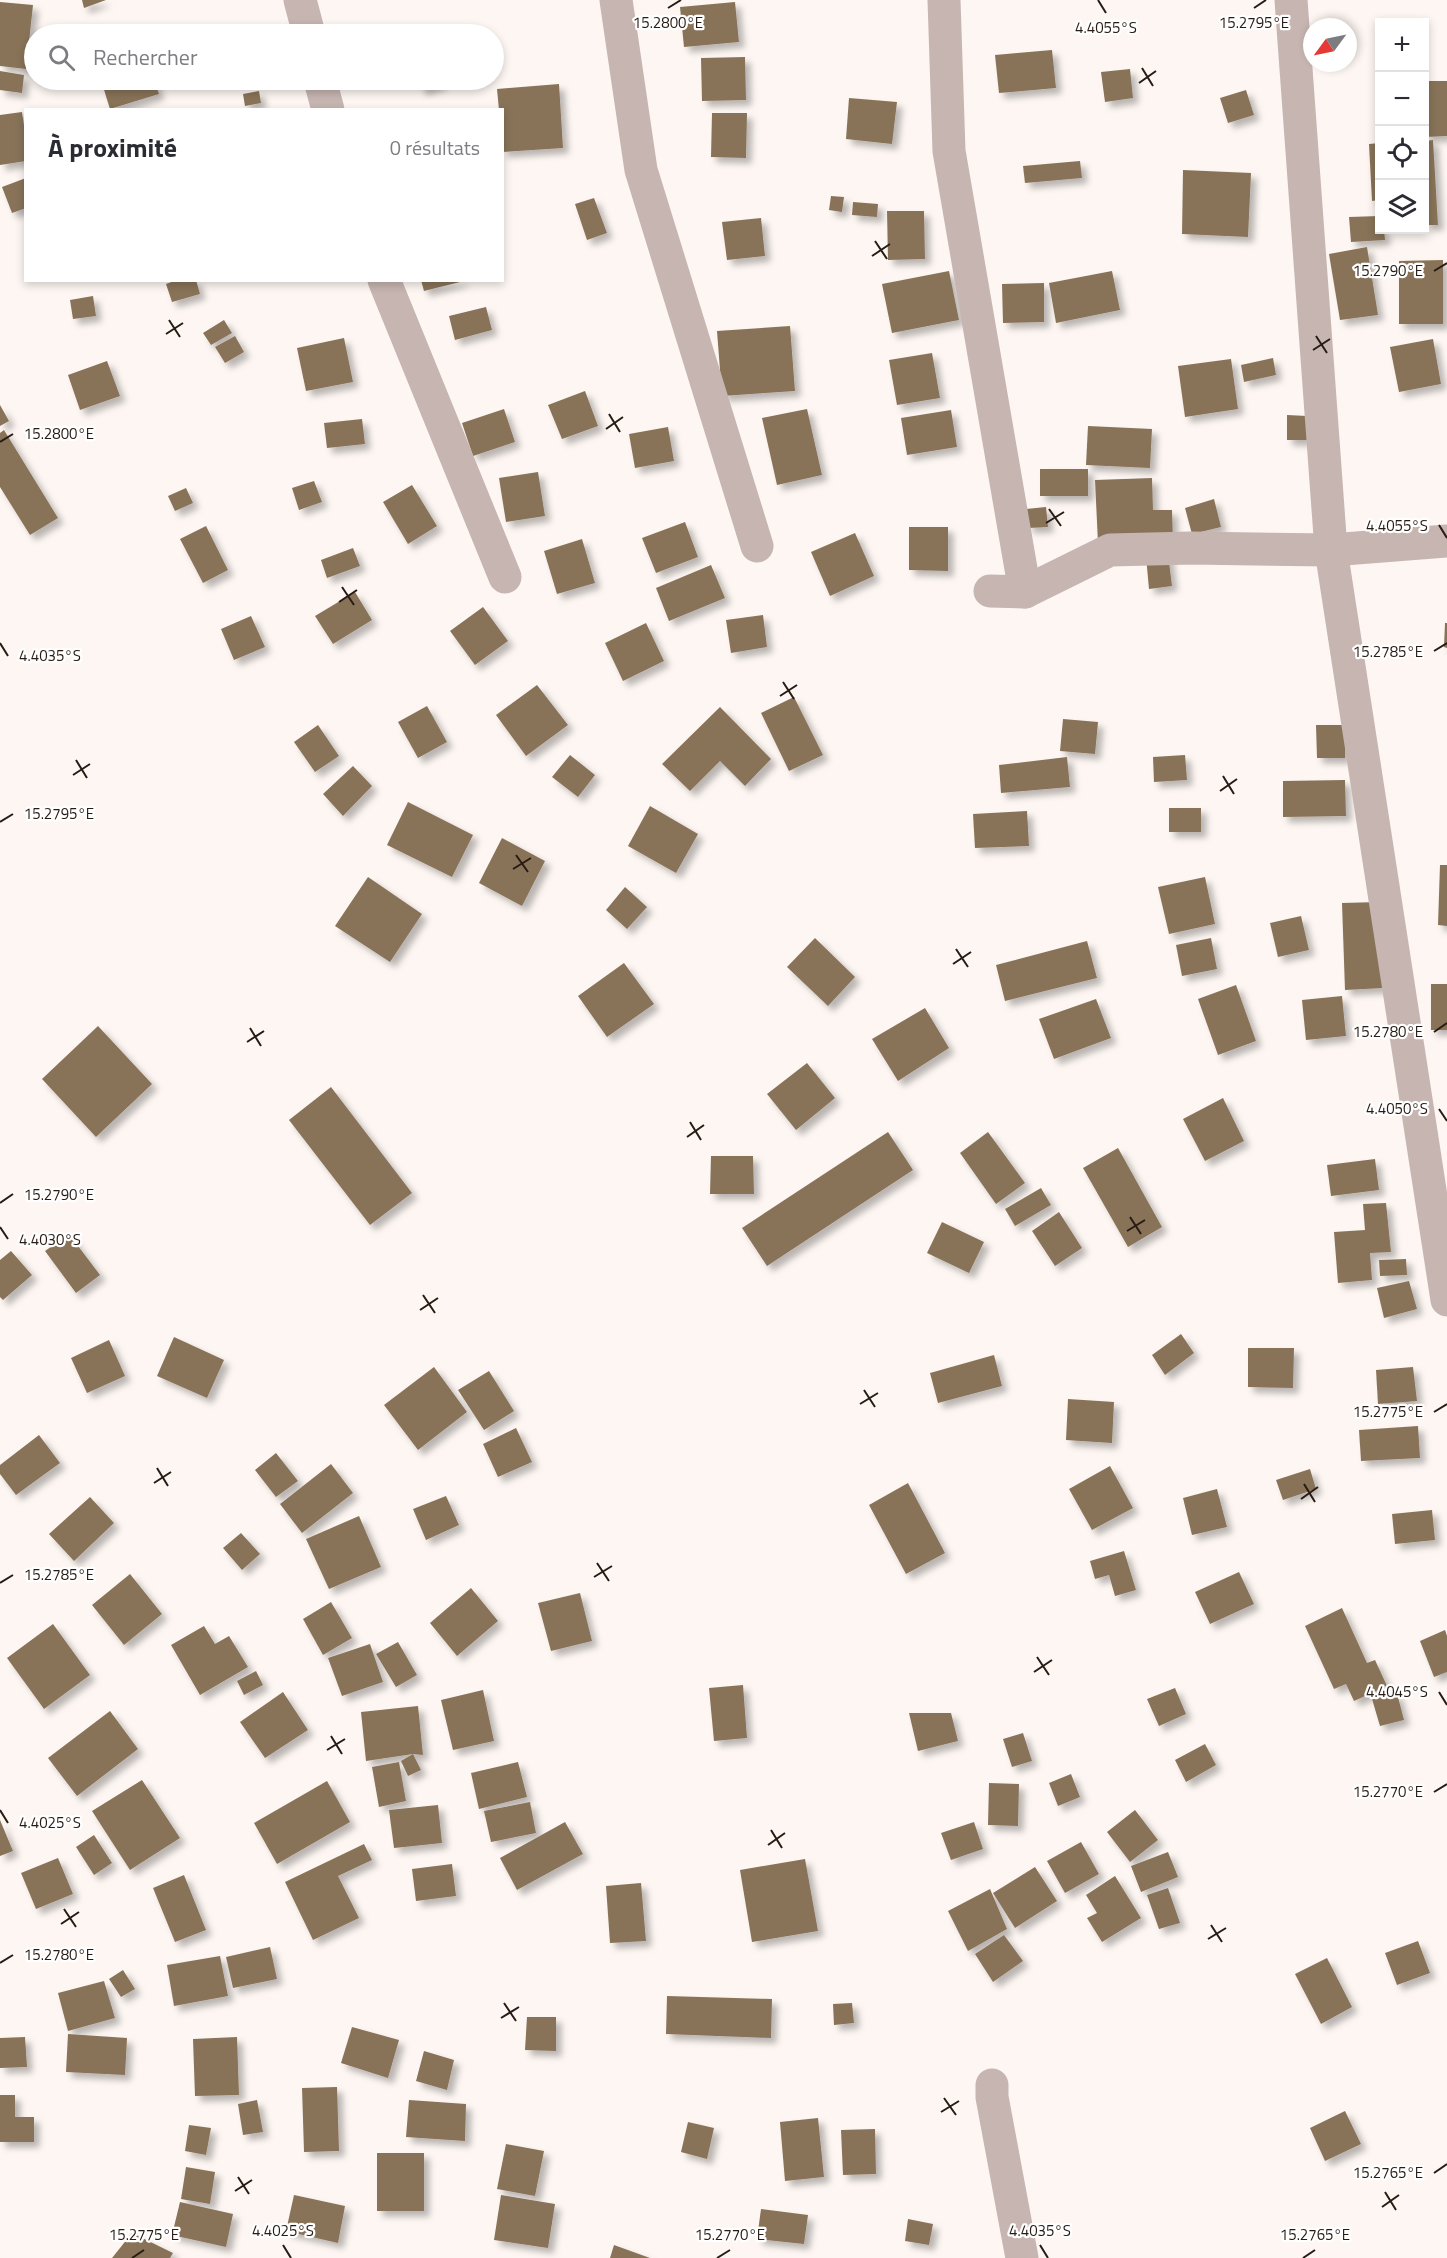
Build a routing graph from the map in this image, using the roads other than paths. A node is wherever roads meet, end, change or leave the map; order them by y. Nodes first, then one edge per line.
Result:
1 (300, 0) edge
2 (616, 0) edge
3 (944, 0) edge
4 (1291, 0) edge
5 (306, 24) edge
6 (323, 90) edge
7 (327, 108) edge
8 (385, 282) edge
9 (1447, 541) edge
10 (757, 546) dead end
11 (1330, 550) junction
12 (505, 577) dead end
13 (990, 591) dead end
14 (1025, 592) junction
15 (1447, 1300) edge
16 (992, 2085) dead end
17 (1022, 2258) edge

1 - 5 street
2 - 10 street
3 - 14 street
4 - 11 street
6 - 7 street
8 - 12 street
9 - 11 street
11 - 14 street
11 - 15 street
13 - 14 street
16 - 17 street

